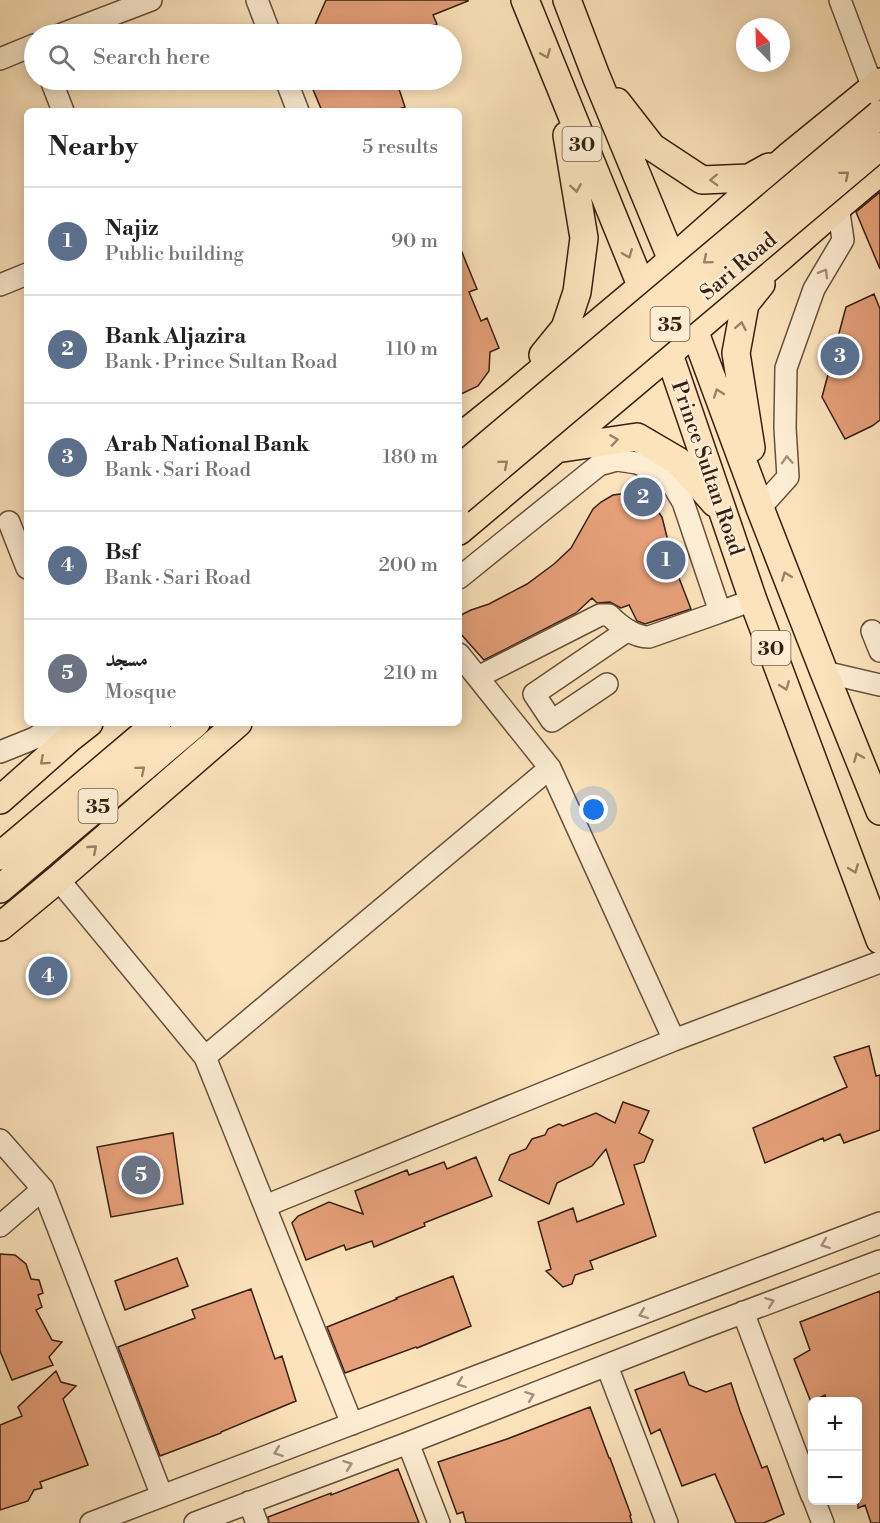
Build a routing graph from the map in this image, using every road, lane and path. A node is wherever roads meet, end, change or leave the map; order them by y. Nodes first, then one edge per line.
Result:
1 (151, 0) edge
2 (257, 0) edge
3 (525, 0) edge
4 (567, 0) edge
5 (840, 0) edge
6 (88, 24) edge
7 (266, 24) edge
8 (24, 49) edge
9 (0, 59) edge
10 (596, 76) junction
11 (877, 85) edge
12 (560, 89) junction
13 (55, 90) edge
14 (290, 90) edge
15 (62, 108) edge
16 (297, 108) edge
17 (880, 114) edge
18 (880, 146) edge
19 (788, 157) junction
20 (880, 172) edge
21 (838, 206) junction
22 (782, 257) junction
23 (672, 260) junction
24 (24, 275) edge
25 (0, 285) edge
26 (641, 287) junction
27 (694, 330) junction
28 (669, 354) junction
29 (510, 398) junction
30 (462, 436) edge
31 (556, 449) junction
32 (462, 465) edge
33 (462, 498) edge
34 (760, 508) junction
35 (723, 512) junction
36 (12, 521) edge
37 (462, 528) edge
38 (24, 559) edge
39 (462, 576) edge
40 (753, 600) junction
41 (720, 612) junction
42 (628, 630) junction
43 (872, 631) dead end
44 (880, 651) edge
45 (462, 658) edge
46 (824, 672) junction
47 (478, 677) junction
48 (607, 684) dead end
49 (880, 685) edge
50 (52, 726) edge
51 (85, 726) edge
52 (153, 726) edge
53 (192, 726) edge
54 (235, 726) edge
55 (0, 752) edge
56 (550, 768) junction
57 (0, 800) edge
58 (880, 811) edge
59 (0, 855) edge
60 (58, 879) junction
61 (0, 889) edge
62 (0, 927) edge
63 (880, 940) edge
64 (880, 962) edge
65 (674, 1040) junction
66 (205, 1057) junction
67 (0, 1140) edge
68 (43, 1189) junction
69 (265, 1206) junction
70 (880, 1223) edge
71 (0, 1226) edge
72 (880, 1261) edge
73 (682, 1299) junction
74 (743, 1312) junction
75 (694, 1331) junction
76 (607, 1366) junction
77 (352, 1424) junction
78 (408, 1443) junction
79 (808, 1483) edge
80 (162, 1496) junction
81 (249, 1502) junction
82 (816, 1505) edge
83 (91, 1523) edge
84 (195, 1523) edge
85 (257, 1523) edge
86 (439, 1523) edge
87 (667, 1523) edge
88 (823, 1523) edge

1 - 6 street
2 - 7 street
3 -> 12 main road, Prince Sultan Road / 30
4 - 10 main road, Prince Sultan Road / 30
5 - 11 street
8 - 9 street
19 -> 10 main road
10 - 23 main road, Prince Sultan Road / 30
11 - 19 main road
12 -> 26 main road, Prince Sultan Road / 30
12 -> 29 main road
13 - 15 street
14 - 16 street
17 -> 32 main road, Sari Road / 35, bridge
33 -> 18 main road, Sari Road / 35, bridge
19 - 21 main road
19 - 23 main road
20 - 21 main road, Sari Road
21 - 22 main road, Sari Road
34 -> 21 street
22 - 27 main road, Sari Road
34 -> 22 main road
23 - 26 main road
23 - 27 main road, Prince Sultan Road / 30
24 - 25 street
26 - 28 main road, Prince Sultan Road / 30
26 - 29 main road
27 - 28 main road, Sari Road
34 -> 27 main road, Prince Sultan Road / 30
28 - 31 main road, Sari Road
28 - 35 main road, Prince Sultan Road / 30
29 - 30 main road
29 - 31 main road
31 -> 35 main road
31 - 37 main road
46 -> 34 main road, Prince Sultan Road / 30
35 - 40 main road, Prince Sultan Road / 30
36 - 38 street
39 - 41 street
40 - 41 street
40 -> 63 main road, Prince Sultan Road / 30
41 - 42 street
42 - 47 street
42 - 48 street
43 - 44 street
45 - 47 street
46 - 49 street
58 -> 46 main road, Prince Sultan Road / 30
47 - 56 street
50 - 55 street
51 -> 57 main road
52 - 59 main road, 35
61 -> 53 main road, 35
60 -> 54 main road
56 - 65 street
56 - 66 street
60 - 62 main road
60 - 66 street
64 - 65 street
65 - 69 street
66 - 69 street
67 - 68 street
68 - 71 street
68 - 80 street
69 - 77 street
70 -> 73 street
74 -> 72 street
73 - 75 street
73 -> 77 street
74 - 75 street
74 - 79 street
75 - 76 street
78 -> 76 street
76 - 87 street
77 -> 80 street
81 -> 78 street
78 - 86 street
80 - 83 street
81 - 84 street
81 - 85 street
82 - 88 street

